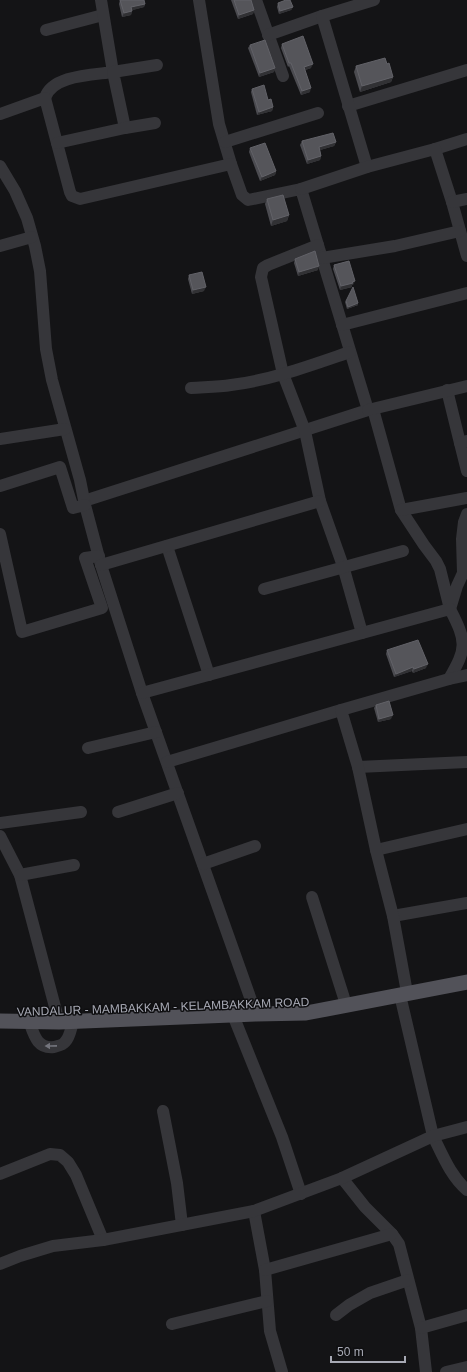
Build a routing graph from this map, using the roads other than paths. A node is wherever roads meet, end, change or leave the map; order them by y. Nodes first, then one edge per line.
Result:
1 (101, 0) edge
2 (199, 0) edge
3 (256, 0) edge
4 (374, 0) edge
5 (103, 15) junction
6 (322, 16) junction
7 (46, 30) dead end
8 (268, 34) junction
9 (157, 65) dead end
10 (467, 70) edge
11 (113, 72) junction
12 (283, 76) dead end
13 (45, 98) junction
14 (348, 106) junction
15 (318, 113) dead end
16 (0, 114) edge
17 (155, 123) dead end
18 (125, 128) junction
19 (467, 138) edge
20 (225, 142) junction
21 (57, 143) junction
22 (434, 149) junction
23 (231, 164) junction
24 (0, 166) edge
25 (367, 167) junction
26 (301, 189) junction
27 (467, 199) edge
28 (452, 202) junction
29 (460, 232) junction
30 (32, 237) junction
31 (318, 245) junction
32 (0, 246) edge
33 (467, 256) edge
34 (322, 258) junction
35 (467, 293) edge
36 (342, 325) junction
37 (350, 352) junction
38 (283, 374) junction
39 (467, 386) edge
40 (191, 388) dead end
41 (448, 390) junction
42 (370, 409) junction
43 (65, 429) junction
44 (305, 431) junction
45 (0, 439) edge
46 (464, 442) edge
47 (467, 471) edge
48 (0, 486) edge
49 (467, 498) edge
50 (320, 502) junction
51 (85, 503) junction
52 (401, 510) junction
53 (467, 514) edge
54 (0, 534) edge
55 (167, 546) junction
56 (403, 551) dead end
57 (100, 560) junction
58 (343, 566) junction
59 (264, 589) dead end
60 (450, 609) junction
61 (362, 633) junction
62 (209, 675) junction
63 (467, 675) edge
64 (449, 679) junction
65 (142, 693) junction
66 (341, 710) junction
67 (156, 732) junction
68 (88, 748) dead end
69 (167, 762) junction
70 (467, 762) edge
71 (358, 767) junction
72 (178, 793) junction
73 (81, 812) dead end
74 (118, 812) dead end
75 (0, 823) edge
76 (467, 828) edge
77 (0, 836) edge
78 (255, 846) dead end
79 (376, 850) junction
80 (203, 864) junction
81 (74, 865) dead end
82 (20, 875) junction
83 (312, 897) dead end
84 (467, 903) edge
85 (393, 916) junction
86 (467, 974) edge
87 (467, 982) edge
88 (403, 991) junction
89 (344, 998) junction
90 (255, 1010) junction
91 (233, 1011) junction
92 (0, 1012) edge
93 (63, 1019) junction
94 (0, 1021) edge
95 (29, 1021) junction
96 (163, 1112) dead end
97 (467, 1127) edge
98 (433, 1136) junction
99 (0, 1174) edge
100 (342, 1178) junction
101 (467, 1190) edge
102 (301, 1194) junction
103 (254, 1211) junction
104 (182, 1225) junction
105 (392, 1234) junction
106 (103, 1240) junction
107 (0, 1264) edge
108 (265, 1270) junction
109 (408, 1280) junction
110 (267, 1301) junction
111 (336, 1315) dead end
112 (467, 1315) edge
113 (172, 1324) dead end
114 (421, 1328) junction
115 (467, 1367) edge
116 (282, 1372) edge
117 (426, 1372) edge
118 (446, 1372) edge

1 - 5 street
2 - 20 street
3 - 8 street
4 - 6 street
5 - 7 street
5 - 11 street
6 - 8 street
6 - 14 street
8 - 12 street
9 - 11 street
10 - 14 street
11 - 13 street
11 - 18 street
13 - 16 street
13 - 21 street
14 - 25 street
15 - 20 street
17 - 18 street
18 - 21 street
19 - 22 street
20 - 23 street
21 - 23 street
22 - 25 street
22 - 28 street
23 - 26 street
24 - 30 street
25 - 26 street
26 - 31 street
27 - 28 street
28 - 29 street
29 - 33 street
29 - 34 street
30 - 32 street
30 - 43 street
31 - 34 street
31 - 38 street
34 - 36 street
35 - 36 street
36 - 37 street
37 - 38 street
37 - 42 street
38 - 40 street
38 - 44 street
39 - 41 street
41 - 42 street
41 - 46 street
42 - 44 street
42 - 52 street
43 - 45 street
43 - 51 street
44 - 50 street
44 - 51 street
46 - 47 street
48 - 51 street
49 - 52 street
50 - 55 street
50 - 58 street
51 - 57 street
52 - 60 street
53 - 60 street
54 - 57 street
55 - 57 street
55 - 62 street
56 - 58 street
57 - 65 street
58 - 59 street
58 - 61 street
60 - 61 street
60 - 64 street
61 - 62 street
62 - 65 street
63 - 64 street
64 - 66 street
65 - 67 street
66 - 69 street
66 - 71 street
67 - 68 street
67 - 69 street
69 - 72 street
70 - 71 street
71 - 79 street
72 - 74 street
72 - 80 street
73 - 75 street
76 - 79 street
77 - 82 street
78 - 80 street
79 - 85 street
80 - 90 street
81 - 82 street
82 - 93 street
83 - 89 street
84 - 85 street
85 - 88 street
86 - 88 main road, VANDALUR - MAMBAKKAM - KELAMBAKKAM ROAD
87 - 88 main road, VANDALUR - MAMBAKKAM - KELAMBAKKAM ROAD
88 - 89 main road, VANDALUR - MAMBAKKAM - KELAMBAKKAM ROAD
88 - 90 main road, VANDALUR - MAMBAKKAM - KELAMBAKKAM ROAD
88 - 98 street
89 - 90 main road, VANDALUR - MAMBAKKAM - KELAMBAKKAM ROAD
90 - 91 main road, VANDALUR - MAMBAKKAM - KELAMBAKKAM ROAD
91 - 93 main road, VANDALUR - MAMBAKKAM - KELAMBAKKAM ROAD
91 - 102 street
92 - 93 main road, VANDALUR - MAMBAKKAM - KELAMBAKKAM ROAD
93 - 95 main road, VANDALUR - MAMBAKKAM - KELAMBAKKAM ROAD
93 -> 95 street
94 - 95 main road, VANDALUR - MAMBAKKAM - KELAMBAKKAM ROAD
96 - 104 street
97 - 98 street
98 - 100 street
98 - 101 street
99 - 106 street
100 - 102 street
100 - 105 street
102 - 103 street
103 - 104 street
103 - 108 street
104 - 106 street
105 - 108 street
105 - 109 street
106 - 107 street
108 - 110 street
109 - 111 street
109 - 114 street
110 - 113 street
110 - 116 street
112 - 114 street
114 - 117 street
115 - 118 street

